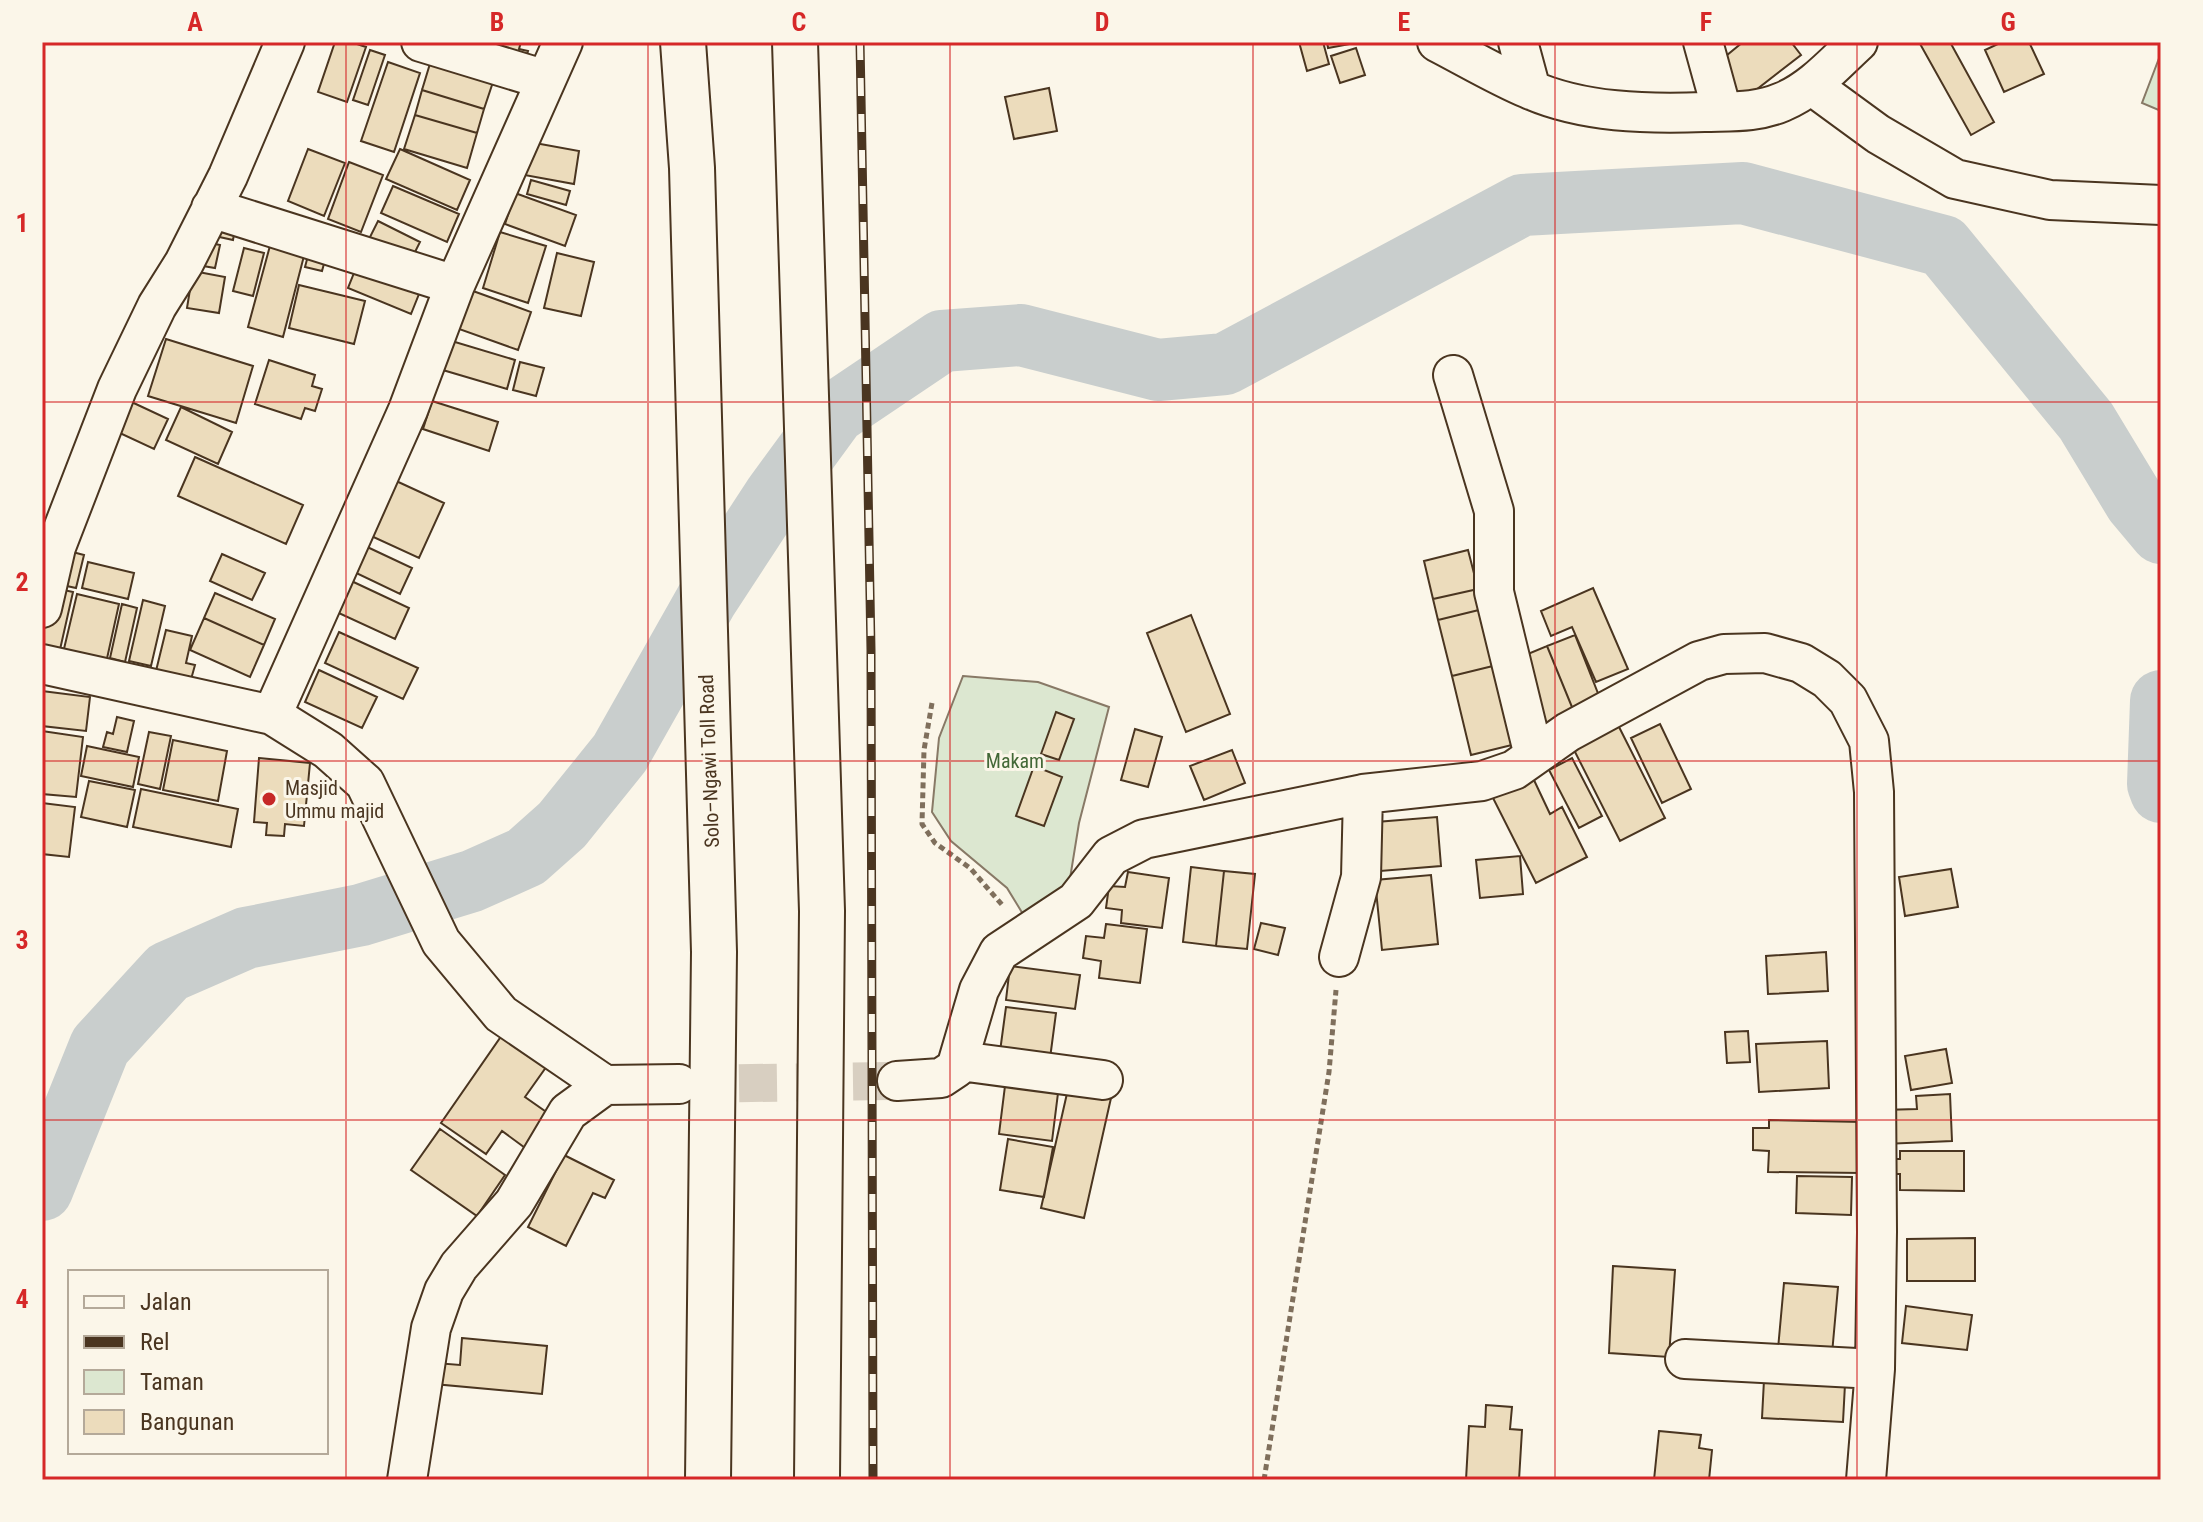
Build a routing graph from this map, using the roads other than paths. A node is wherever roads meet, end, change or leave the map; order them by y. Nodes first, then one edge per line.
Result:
1 (285, 42) edge
2 (421, 42) edge
3 (563, 42) edge
4 (683, 42) edge
5 (1437, 42) edge
6 (1518, 42) edge
7 (1703, 42) edge
8 (1844, 47) edge
9 (796, 52) edge
10 (546, 80) junction
11 (1811, 85) junction
12 (1531, 90) junction
13 (1722, 111) junction
14 (2161, 205) edge
15 (211, 208) junction
16 (455, 285) junction
17 (1453, 375) dead end
18 (42, 608) edge
19 (42, 664) edge
20 (272, 715) junction
21 (1534, 756) junction
22 (1363, 794) junction
23 (1339, 957) road end
24 (960, 1061) junction
25 (1103, 1080) dead end
26 (897, 1081) tunnel mouth
27 (679, 1084) tunnel mouth
28 (605, 1085) junction
29 (1685, 1359) dead end
30 (1875, 1369) junction
31 (407, 1480) edge
32 (708, 1480) edge
33 (817, 1480) edge
34 (1866, 1480) edge

1 - 15 street
2 - 10 street
3 - 10 street
4 - 32 highway, Solo–Ngawi Toll Road
5 - 12 street
6 - 12 street
7 - 13 street
8 - 11 street
9 - 33 highway
10 - 16 street
11 - 13 street
11 - 14 street
12 - 13 street
15 - 16 street
15 - 18 street
16 - 20 street
17 - 21 street
19 - 20 street
20 - 28 street
21 - 22 street
21 - 30 street
22 - 23 street
22 - 24 street
24 - 25 street
24 - 26 street
27 - 28 street
28 - 31 street
29 - 30 street
30 - 34 street

